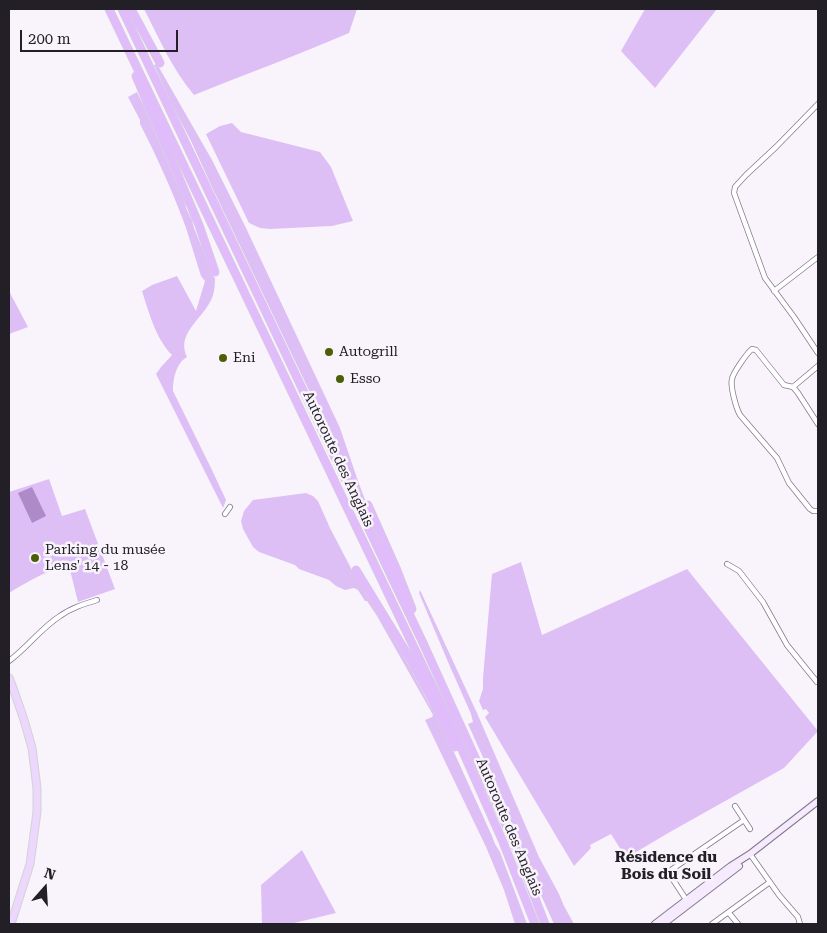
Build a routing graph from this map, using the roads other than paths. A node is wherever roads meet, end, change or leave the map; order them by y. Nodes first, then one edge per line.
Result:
1 (109, 9) edge
2 (122, 9) edge
3 (130, 9) edge
4 (113, 18) junction
5 (160, 63) dead end
6 (818, 104) edge
7 (818, 257) edge
8 (215, 272) dead end
9 (774, 291) junction
10 (818, 353) edge
11 (818, 366) edge
12 (793, 387) junction
13 (818, 424) edge
14 (368, 505) dead end
15 (230, 507) dead end
16 (816, 511) edge
17 (225, 514) dead end
18 (727, 564) dead end
19 (356, 570) dead end
20 (97, 600) dead end
21 (423, 643) junction
22 (9, 661) edge
23 (9, 678) edge
24 (818, 682) edge
25 (9, 687) edge
26 (18, 702) junction
27 (472, 772) junction
28 (818, 801) edge
29 (735, 806) dead end
30 (744, 820) junction
31 (750, 829) dead end
32 (750, 854) junction
33 (770, 882) junction
34 (688, 902) junction
35 (729, 913) junction
36 (11, 924) edge
37 (535, 924) edge
38 (545, 924) edge
39 (655, 924) edge
40 (663, 924) edge
41 (712, 924) edge
42 (738, 924) edge
43 (800, 924) edge

1 - 4 highway, Autoroute des Anglais
2 - 21 highway, Autoroute des Anglais
3 - 5 highway
4 - 8 highway
4 - 27 highway, Autoroute des Anglais
6 - 9 street
7 - 9 street
9 - 10 street
11 - 12 street
12 - 13 street
12 - 16 street
14 - 21 highway
15 - 17 street
18 - 24 street
19 - 27 highway
20 - 22 street
21 - 38 highway, Autoroute des Anglais
23 - 26 main road
25 - 26 main road
26 - 36 main road
27 - 37 highway, Autoroute des Anglais
28 - 32 main road
29 - 30 street
30 - 31 street
30 - 34 street
32 - 33 street
32 - 34 main road
33 - 35 street
33 - 43 street
34 - 39 main road
34 - 40 main road
35 - 41 street
35 - 42 street

